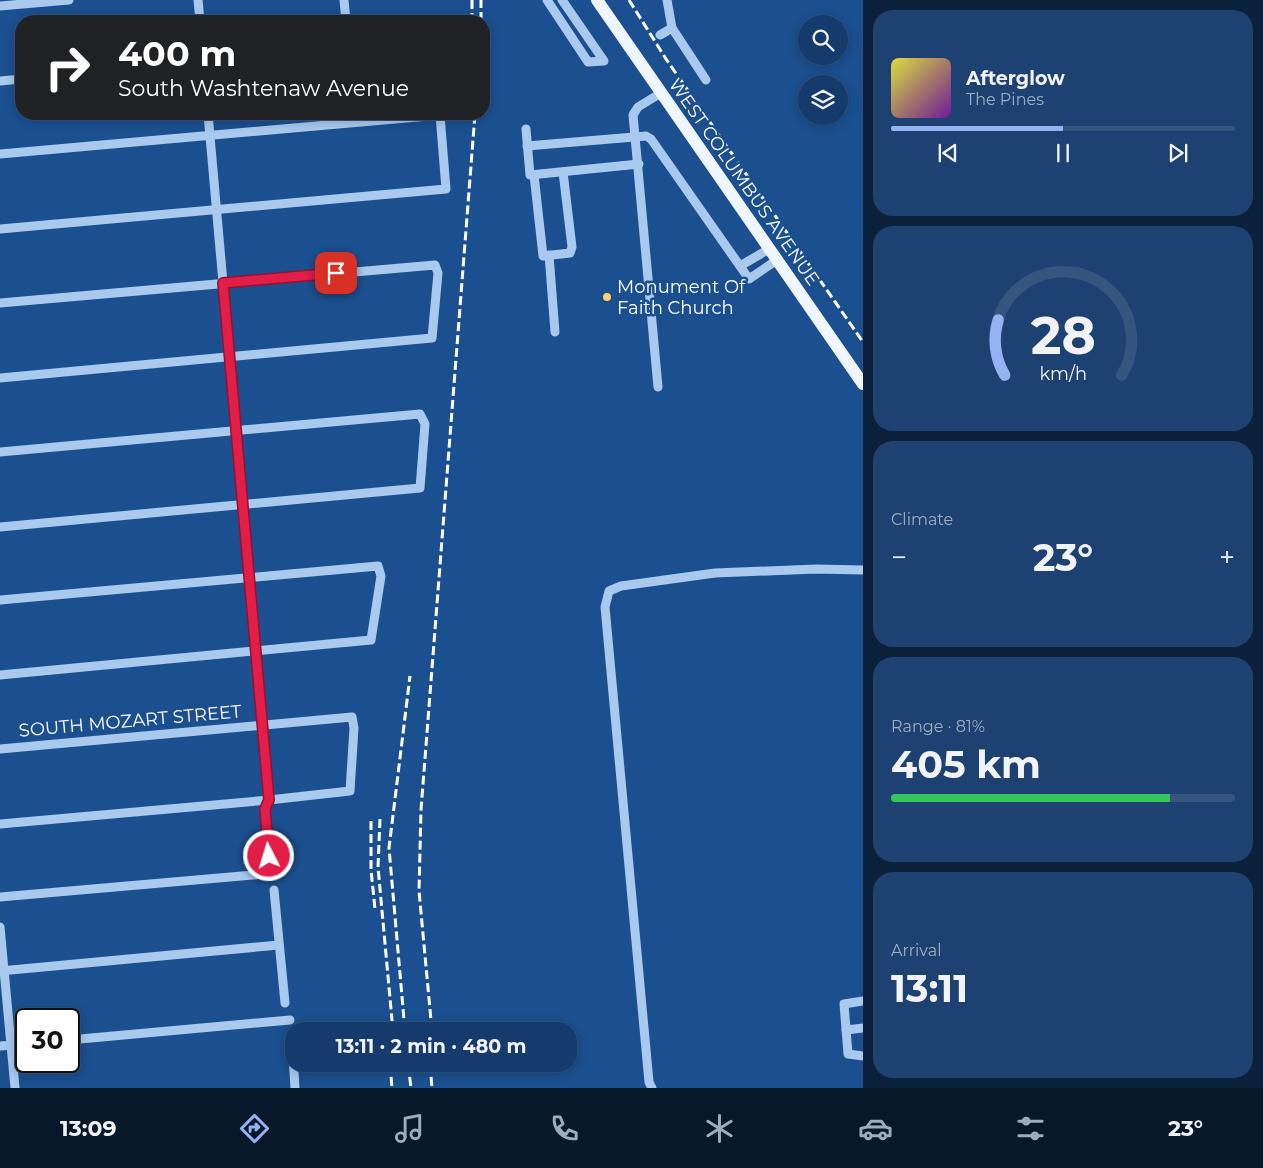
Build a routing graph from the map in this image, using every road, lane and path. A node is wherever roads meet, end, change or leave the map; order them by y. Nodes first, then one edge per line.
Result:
1 (69, 0) edge
2 (198, 0) edge
3 (344, 0) edge
4 (547, 0) edge
5 (562, 0) edge
6 (596, 0) edge
7 (667, 0) edge
8 (0, 6) edge
9 (199, 15) edge
10 (345, 15) edge
11 (672, 28) junction
12 (660, 36) dead end
13 (15, 80) edge
14 (706, 80) dead end
15 (0, 81) edge
16 (661, 93) junction
17 (209, 120) edge
18 (338, 120) edge
19 (440, 120) edge
20 (526, 129) dead end
21 (210, 136) junction
22 (636, 137) junction
23 (528, 146) junction
24 (0, 154) edge
25 (639, 164) junction
26 (563, 172) junction
27 (534, 175) junction
28 (216, 209) junction
29 (0, 229) edge
30 (769, 249) junction
31 (549, 255) junction
32 (777, 260) junction
33 (740, 266) junction
34 (223, 283) junction
35 (0, 303) edge
36 (555, 332) dead end
37 (230, 357) junction
38 (0, 378) edge
39 (863, 384) edge
40 (658, 387) dead end
41 (236, 431) junction
42 (0, 452) edge
43 (243, 504) junction
44 (0, 527) edge
45 (863, 570) edge
46 (249, 578) junction
47 (0, 600) edge
48 (256, 651) junction
49 (0, 675) edge
50 (263, 725) junction
51 (0, 749) edge
52 (269, 800) junction
53 (0, 824) edge
54 (269, 856) dead end
55 (276, 874) dead end
56 (274, 890) dead end
57 (0, 897) edge
58 (0, 927) edge
59 (279, 945) junction
60 (2, 971) edge
61 (863, 1001) edge
62 (285, 1002) dead end
63 (290, 1020) dead end
64 (863, 1028) edge
65 (846, 1030) junction
66 (80, 1039) edge
67 (11, 1045) junction
68 (15, 1045) edge
69 (0, 1046) edge
70 (863, 1056) edge
71 (295, 1072) edge
72 (15, 1088) edge
73 (296, 1088) edge
74 (652, 1088) edge

1 - 8 street
2 - 9 street
3 - 10 street
4 - 5 street
6 - 16 main road, WEST COLUMBUS AVENUE
7 - 11 street
11 - 12 street
11 - 14 street
13 - 15 street
16 - 22 street
16 - 30 main road, WEST COLUMBUS AVENUE
17 - 21 street
18 - 21 street
19 - 28 street
20 - 23 street
21 - 24 street
21 - 28 street
22 - 23 street
22 - 25 street
22 - 33 street
23 - 27 street
25 - 26 street
25 - 40 street
26 - 27 street
26 - 31 street
27 - 31 street
28 - 29 street
28 - 34 street
30 - 32 main road, WEST COLUMBUS AVENUE
30 - 33 street
31 - 36 street
32 - 33 street
32 - 39 main road, WEST COLUMBUS AVENUE
34 - 35 street
34 - 37 street
34 - 37 street
37 - 38 street
37 - 41 street
41 - 42 street
41 - 43 street
41 - 43 street
43 - 44 street
43 - 46 street
45 - 74 street
46 - 47 street
46 - 48 street
46 - 48 street
48 - 49 street
48 - 50 street
50 - 51 street, SOUTH MOZART STREET
50 - 52 street
50 - 52 street, SOUTH MOZART STREET
52 - 53 street
52 - 54 street
55 - 57 street
56 - 59 street
58 - 60 street
59 - 60 street
59 - 62 street
60 - 67 street
61 - 65 street
63 - 66 street
64 - 65 street
65 - 70 street
67 - 68 street
67 - 69 street
67 - 72 street
71 - 73 street

